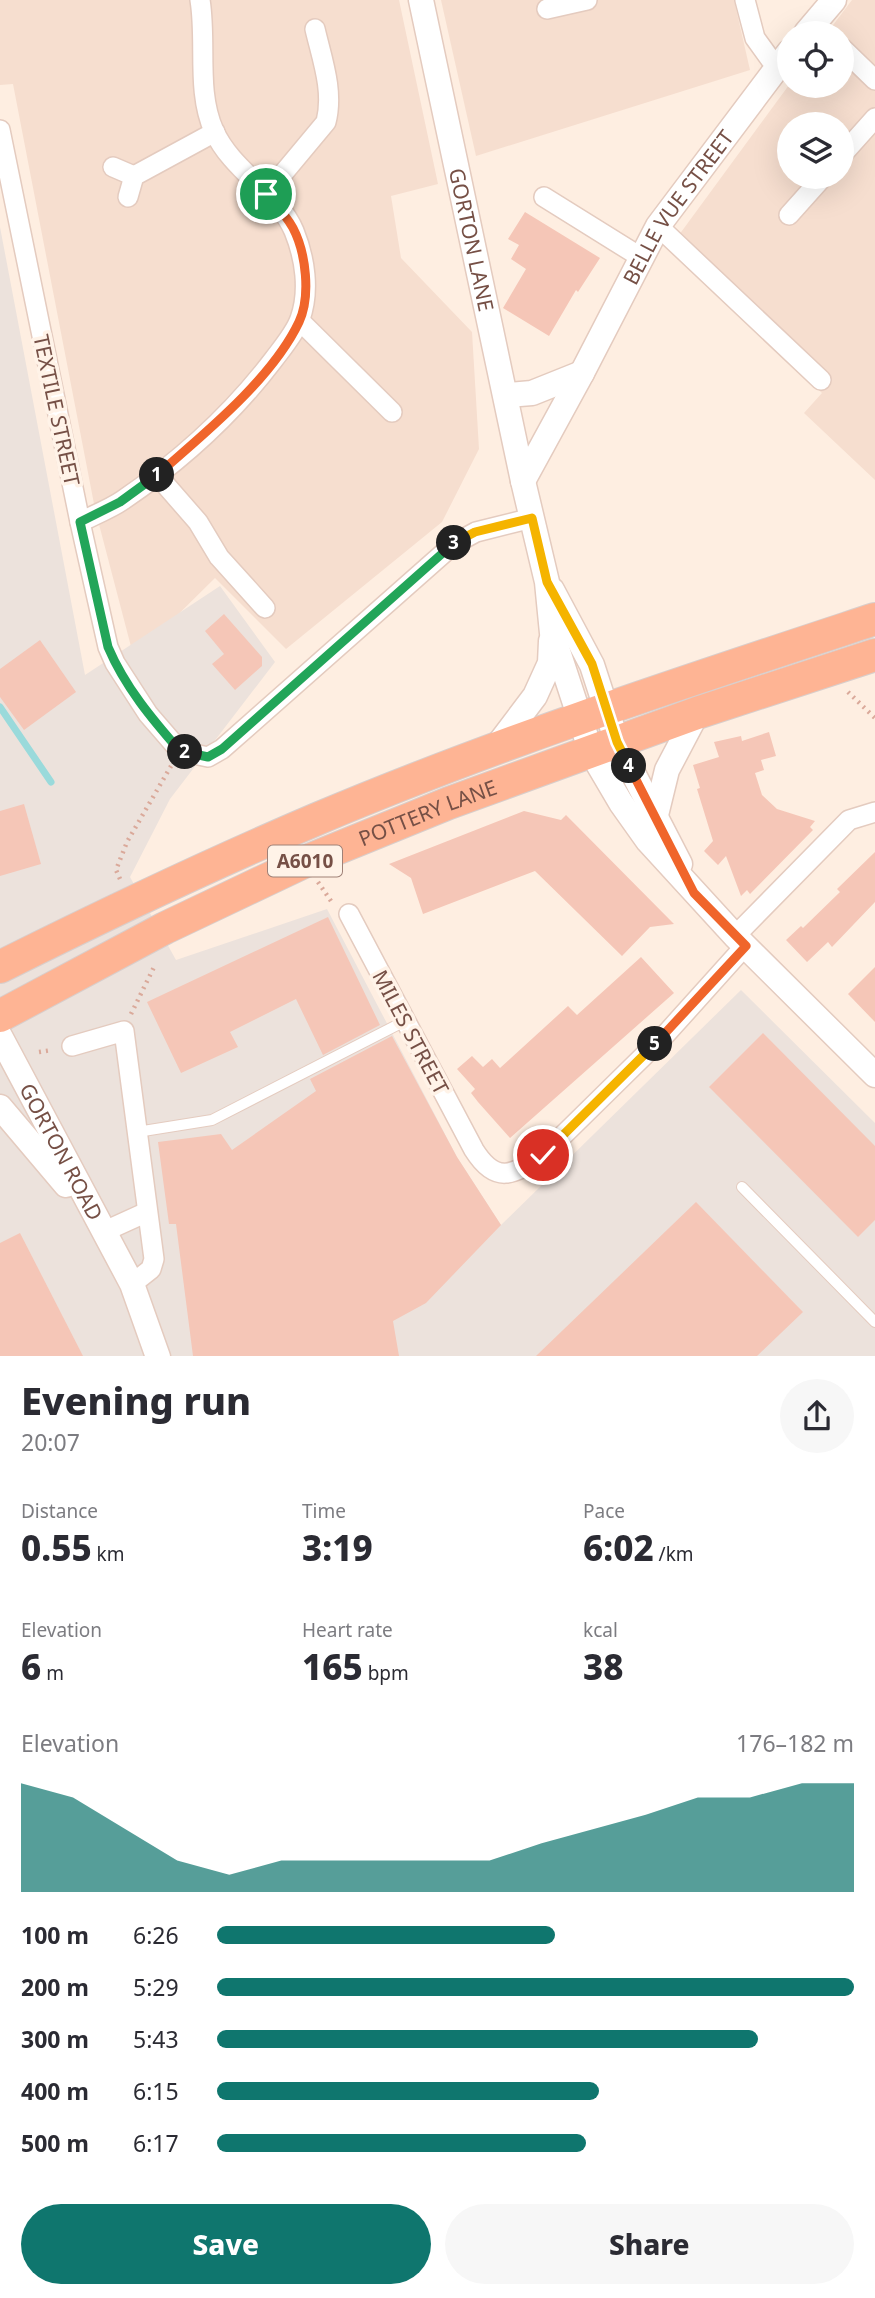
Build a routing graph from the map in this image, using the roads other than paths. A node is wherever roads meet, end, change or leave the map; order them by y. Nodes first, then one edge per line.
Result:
1 (200, 0) edge
2 (421, 0) edge
3 (587, 0) edge
4 (745, 0) edge
5 (834, 0) edge
6 (547, 9) dead end
7 (821, 21) edge
8 (315, 29) dead end
9 (777, 55) edge
10 (854, 60) edge
11 (777, 68) edge
12 (875, 80) edge
13 (875, 118) edge
14 (0, 130) edge
15 (215, 132) junction
16 (854, 142) edge
17 (113, 167) dead end
18 (134, 176) junction
19 (812, 189) edge
20 (266, 194) junction
21 (128, 197) dead end
22 (544, 197) dead end
23 (789, 215) dead end
24 (658, 226) junction
25 (642, 258) junction
26 (300, 321) junction
27 (582, 373) junction
28 (821, 380) dead end
29 (506, 395) junction
30 (392, 412) dead end
31 (157, 475) junction
32 (523, 481) junction
33 (532, 518) junction
34 (80, 522) junction
35 (547, 582) junction
36 (265, 608) dead end
37 (875, 619) edge
38 (552, 633) junction
39 (875, 655) edge
40 (593, 713) junction
41 (697, 713) junction
42 (604, 747) junction
43 (495, 749) junction
44 (875, 812) edge
45 (656, 815) junction
46 (694, 893) junction
47 (349, 914) dead end
48 (740, 941) junction
49 (0, 967) edge
50 (0, 1016) edge
51 (405, 1021) junction
52 (0, 1036) edge
53 (72, 1046) dead end
54 (875, 1075) edge
55 (2, 1110) edge
56 (137, 1132) junction
57 (742, 1187) dead end
58 (147, 1212) junction
59 (103, 1232) junction
60 (132, 1284) junction
61 (875, 1322) edge
62 (158, 1356) edge

1 - 15 street
2 - 29 street, GORTON LANE
3 - 6 street
4 - 9 street
5 - 7 street
8 - 20 street
10 - 12 street
11 - 24 street, BELLE VUE STREET
13 - 16 street
14 - 34 street, TEXTILE STREET
15 - 18 street
15 - 20 street
17 - 18 street
18 - 21 street
19 - 23 street
20 - 26 street
22 - 25 street
24 - 25 street, BELLE VUE STREET
24 - 28 street
25 - 27 street, BELLE VUE STREET
26 - 30 street
26 - 31 street
27 - 29 street
27 - 32 street, BELLE VUE STREET
29 - 32 street, GORTON LANE
31 - 34 street
31 - 36 street
32 - 33 street, GORTON LANE
33 - 34 street, TEXTILE STREET
33 - 35 street, GORTON LANE
35 - 38 street
35 - 40 street
37 - 40 highway, POTTERY LANE / A6010
38 - 40 street
38 - 43 street
39 - 41 highway, POTTERY LANE / A6010
40 - 42 street
40 - 43 highway, POTTERY LANE / A6010
41 - 42 highway, POTTERY LANE / A6010
41 - 45 street
42 - 45 street
42 - 46 street
42 - 50 highway, POTTERY LANE / A6010
43 - 49 highway, POTTERY LANE / A6010
44 - 48 street
45 - 46 street
46 - 48 street
47 - 51 street, MILES STREET
48 - 51 street, MILES STREET
48 - 54 street
51 - 56 lane
52 - 59 street, GORTON ROAD
53 - 56 street
55 - 59 street, GORTON ROAD
56 - 58 street
57 - 61 lane
58 - 59 street
58 - 60 street
59 - 60 street, GORTON ROAD
60 - 62 street, GORTON ROAD

